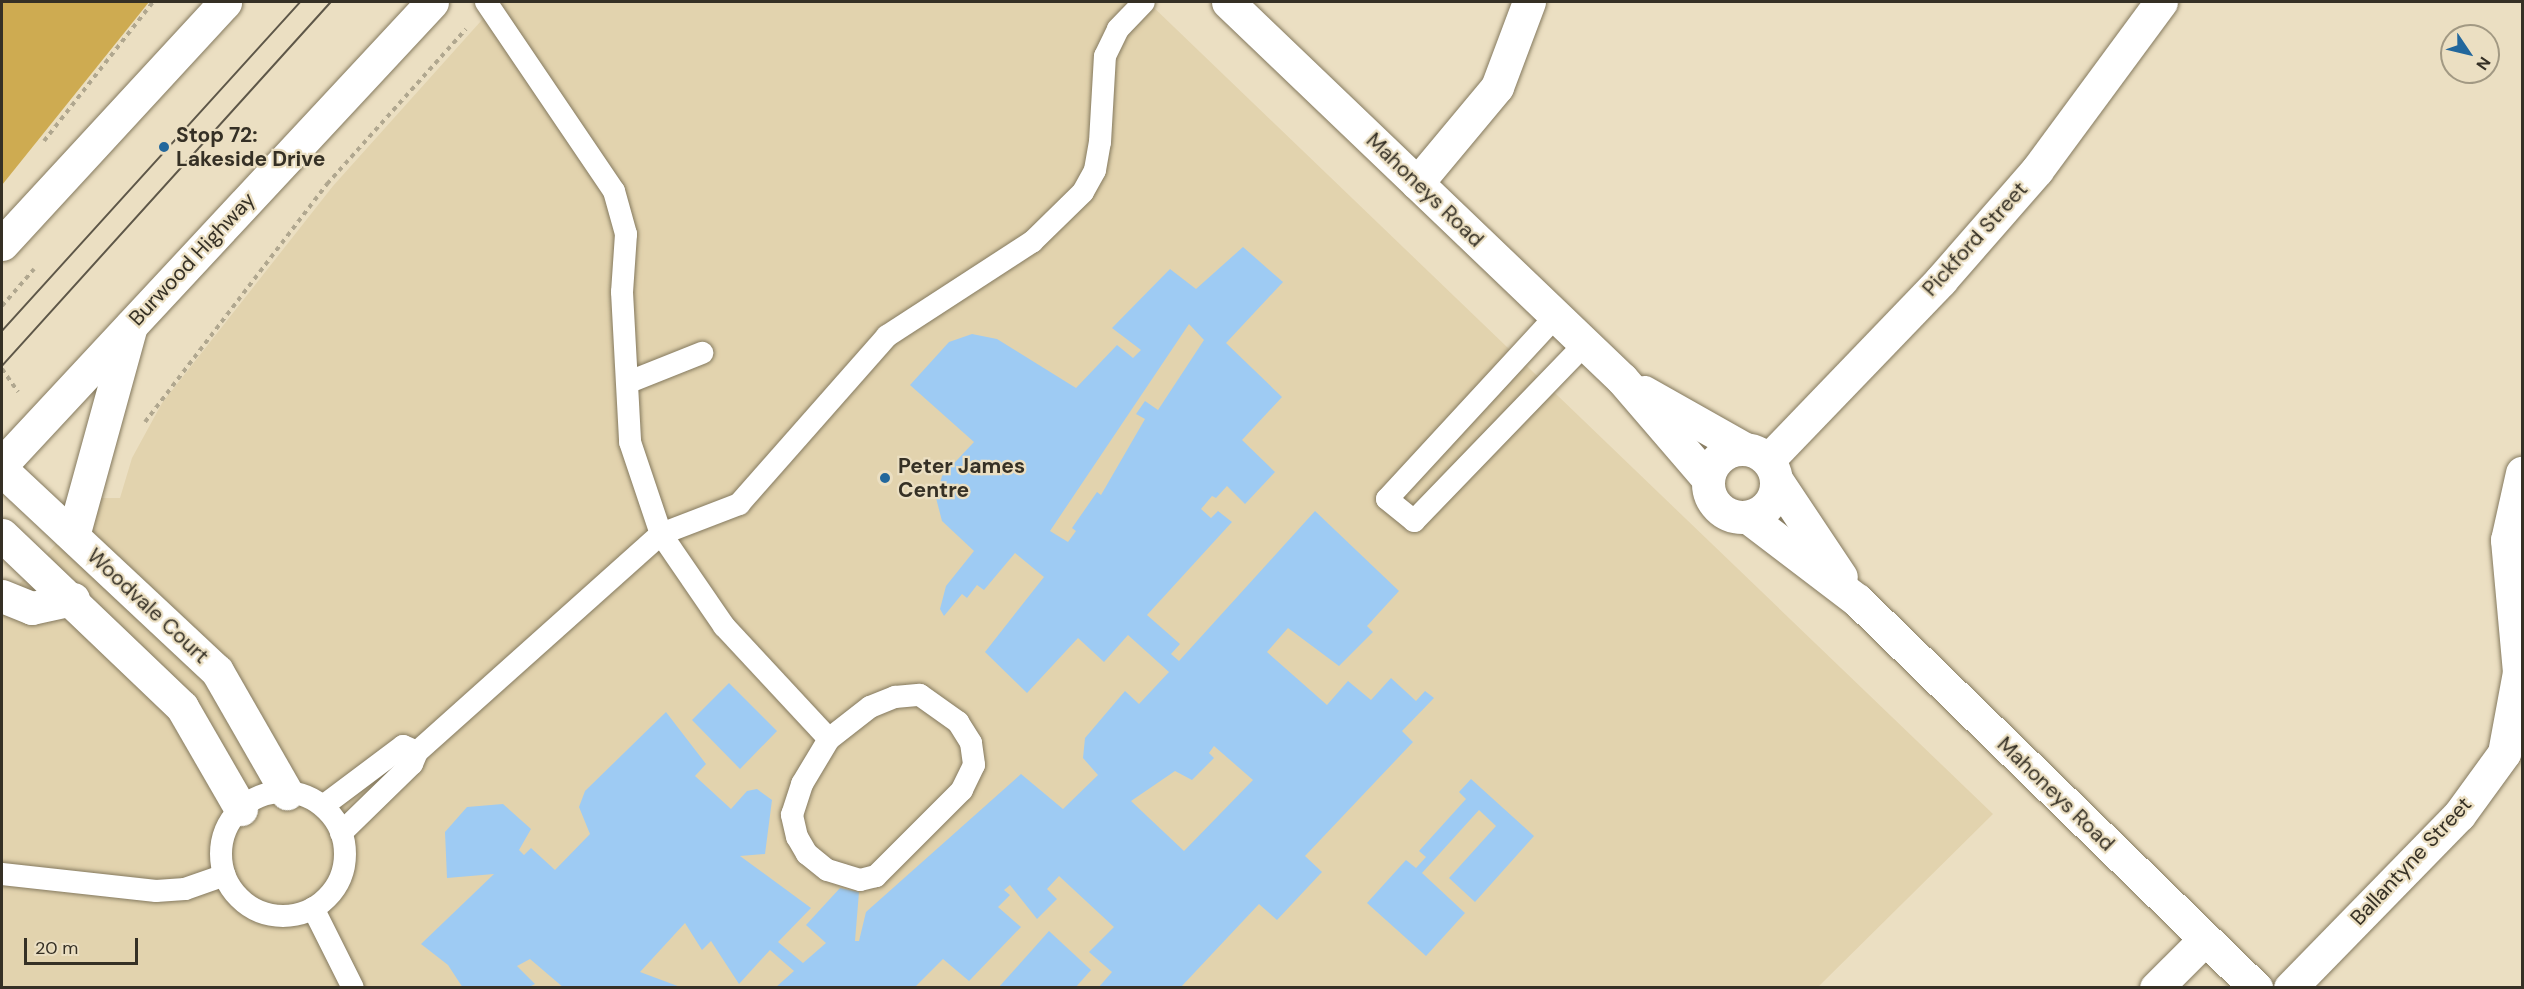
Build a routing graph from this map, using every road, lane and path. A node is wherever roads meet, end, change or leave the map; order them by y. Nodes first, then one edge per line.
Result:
1 (153, 2) edge
2 (225, 2) edge
3 (432, 2) edge
4 (1144, 2) edge
5 (1228, 2) edge
6 (1529, 2) edge
7 (2161, 2) edge
8 (487, 3) edge
9 (37, 151) dead end
10 (1417, 183) junction
11 (2, 244) edge
12 (34, 269) dead end
13 (2, 306) edge
14 (1556, 316) junction
15 (132, 322) junction
16 (1584, 345) junction
17 (702, 353) dead end
18 (2, 369) edge
19 (8, 375) dead end
20 (1622, 379) junction
21 (629, 382) junction
22 (141, 429) dead end
23 (1763, 463) junction
24 (2, 464) edge
25 (2, 470) edge
26 (2523, 473) edge
27 (1708, 479) junction
28 (1748, 517) junction
29 (661, 534) junction
30 (2, 535) edge
31 (73, 536) junction
32 (2, 596) edge
33 (73, 599) junction
34 (1857, 600) junction
35 (829, 739) junction
36 (417, 752) junction
37 (2513, 753) edge
38 (287, 793) junction
39 (323, 806) junction
40 (241, 809) junction
41 (341, 833) junction
42 (2, 874) edge
43 (225, 875) junction
44 (313, 908) junction
45 (2205, 939) junction
46 (353, 987) edge
47 (2156, 987) edge
48 (2256, 987) edge
49 (2290, 987) edge

1 - 9 path
2 - 11 main road
3 - 15 main road, Burwood Highway
4 - 29 lane
5 - 10 main road, Mahoneys Road
6 - 10 main road
7 - 23 main road, Pickford Street
8 - 21 lane
8 - 22 path
10 - 14 main road, Mahoneys Road
12 - 13 path
14 - 16 main road, Mahoneys Road
14 - 16 lane
15 - 24 main road, Burwood Highway
15 - 31 main road
16 - 20 main road, Mahoneys Road
17 - 21 lane
18 - 19 path
20 - 23 main road, Mahoneys Road
20 - 27 main road, Mahoneys Road
21 - 29 lane
23 - 27 main road
23 - 28 main road
23 - 34 main road, Mahoneys Road
25 - 31 main road, Woodvale Court
26 - 37 main road, Ballantyne Street
27 - 28 main road
28 - 34 main road, Mahoneys Road
29 - 35 lane
29 - 36 lane
30 - 33 main road
31 - 38 main road, Woodvale Court
32 - 33 main road
33 - 40 main road
34 - 45 main road, Mahoneys Road
35 - 35 lane
36 - 39 lane
36 - 41 lane
37 - 49 main road, Ballantyne Street
38 - 39 lane
38 - 40 lane
39 - 41 lane
40 - 43 lane
41 - 44 lane
42 - 43 lane
43 - 44 lane
44 - 46 lane
45 - 47 main road
45 - 48 main road, Mahoneys Road

